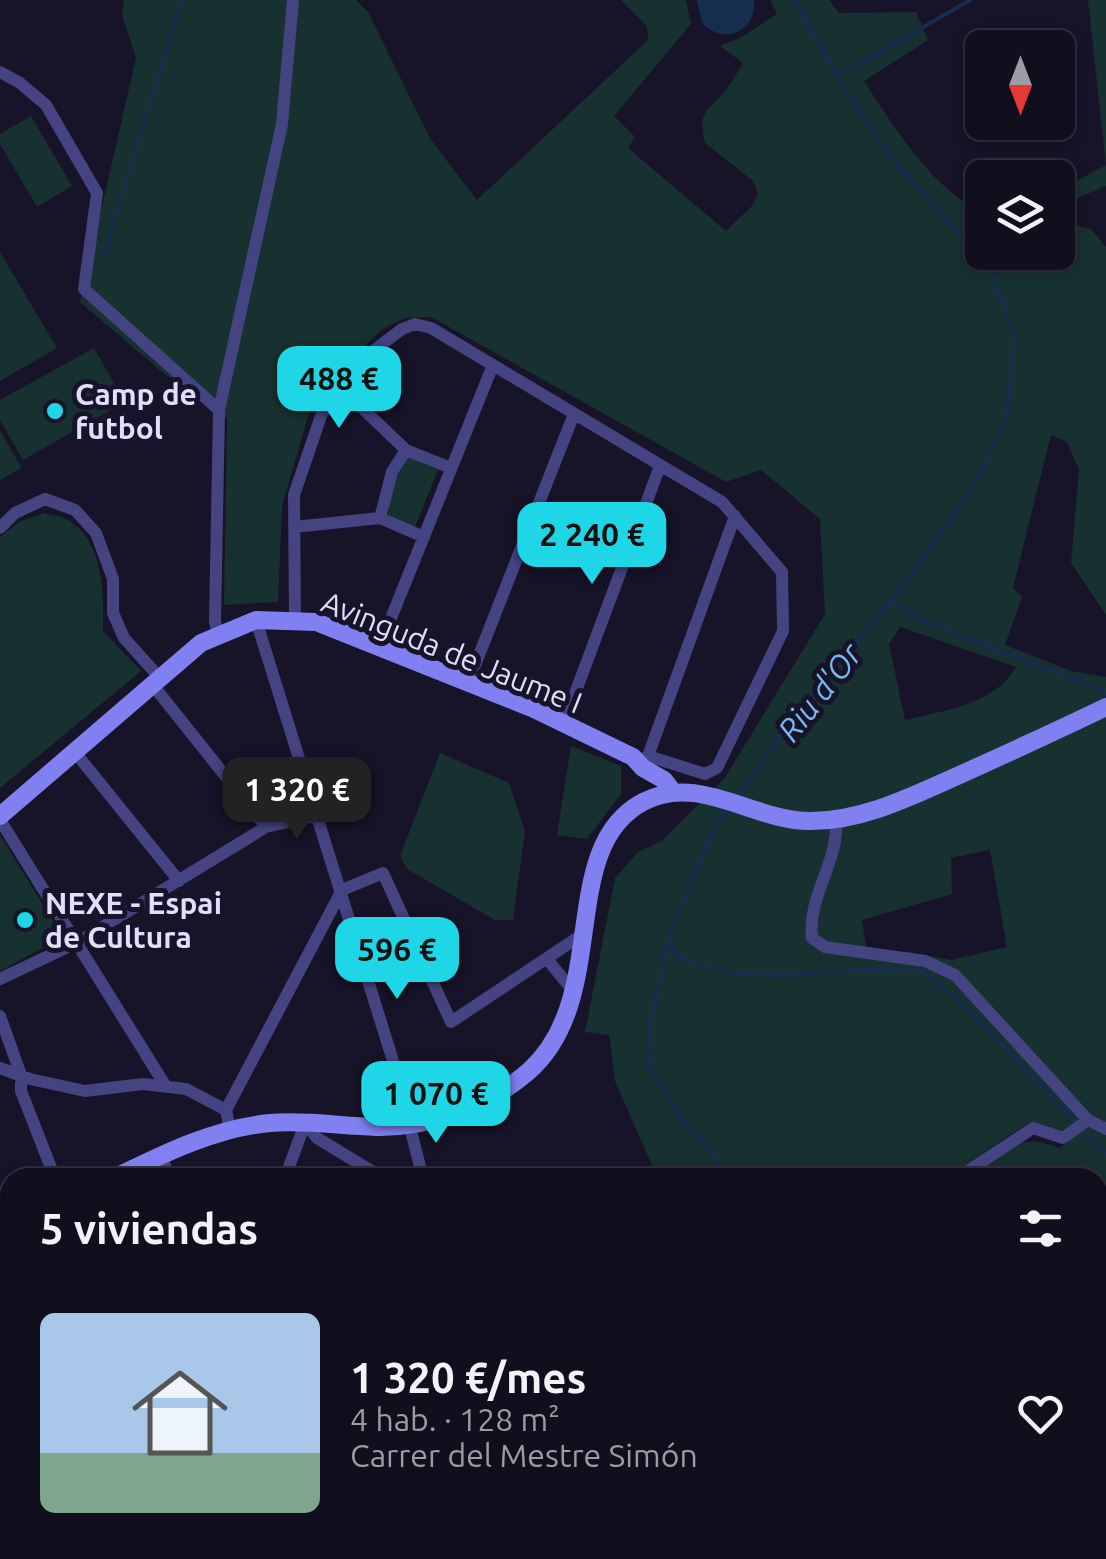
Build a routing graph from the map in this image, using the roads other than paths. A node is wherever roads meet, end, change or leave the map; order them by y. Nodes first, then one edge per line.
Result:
1 (293, 0) edge
2 (0, 72) edge
3 (492, 365) junction
4 (339, 386) junction
5 (219, 410) junction
6 (574, 414) junction
7 (406, 450) junction
8 (660, 466) junction
9 (451, 468) junction
10 (735, 516) junction
11 (380, 518) junction
12 (294, 526) junction
13 (0, 528) edge
14 (424, 537) junction
15 (256, 620) junction
16 (295, 621) junction
17 (218, 636) junction
18 (379, 648) junction
19 (156, 681) junction
20 (468, 683) junction
21 (1103, 708) edge
22 (564, 723) junction
23 (74, 751) junction
24 (643, 762) junction
25 (674, 793) junction
26 (649, 799) junction
27 (318, 815) junction
28 (0, 818) edge
29 (836, 818) junction
30 (266, 827) junction
31 (179, 880) junction
32 (342, 890) junction
33 (586, 932) junction
34 (76, 943) junction
35 (547, 959) junction
36 (0, 979) edge
37 (575, 994) junction
38 (0, 1016) edge
39 (0, 1068) edge
40 (21, 1075) junction
41 (165, 1086) junction
42 (226, 1110) junction
43 (1087, 1121) junction
44 (305, 1122) junction
45 (410, 1125) junction
46 (1106, 1129) edge
47 (230, 1130) junction
48 (162, 1156) junction
49 (51, 1168) edge
50 (136, 1168) edge
51 (166, 1168) edge
52 (289, 1168) edge
53 (366, 1168) edge
54 (421, 1168) edge
55 (972, 1168) edge

1 - 5 street
2 - 5 street
3 - 4 street
3 - 6 street
3 - 9 street
4 - 7 street
4 - 12 street
5 - 17 street
6 - 8 street
6 - 20 street
7 - 9 street
7 - 11 street
8 - 10 street
8 - 22 street
9 - 14 street
10 - 24 street
10 - 24 street
11 - 12 street
11 - 14 street
12 - 16 street
13 - 19 street
14 - 18 street
15 - 16 main road, Avinguda de Jaume I
15 - 17 main road, Avinguda de Jaume I
15 - 27 street
16 - 18 main road, Avinguda de Jaume I
17 - 19 main road, Avinguda de Jaume I
18 - 20 main road, Avinguda de Jaume I
19 - 23 main road, Avinguda de Jaume I
19 - 30 street
20 - 22 main road, Avinguda de Jaume I
21 - 29 main road
22 - 24 main road, Avinguda de Jaume I
23 - 28 main road, Avinguda de Jaume I
23 - 31 street
24 - 25 main road, Avinguda de Jaume I
24 - 26 main road
25 - 26 main road
25 - 29 main road
26 - 33 main road
27 - 30 street
27 - 32 street
28 - 34 street
29 - 43 street
30 - 31 street
31 - 34 street
32 - 35 street
32 - 42 street
32 - 45 street
33 - 35 street
33 - 37 main road
34 - 36 street
34 - 41 street
35 - 37 street
37 - 45 main road
38 - 40 street
39 - 40 street
40 - 41 street
40 - 49 street
41 - 42 street
42 - 47 street
43 - 46 street
43 - 55 street
44 - 45 main road
44 - 47 main road
44 - 52 street
44 - 53 street
45 - 54 street
47 - 48 main road
48 - 50 main road
48 - 51 street

